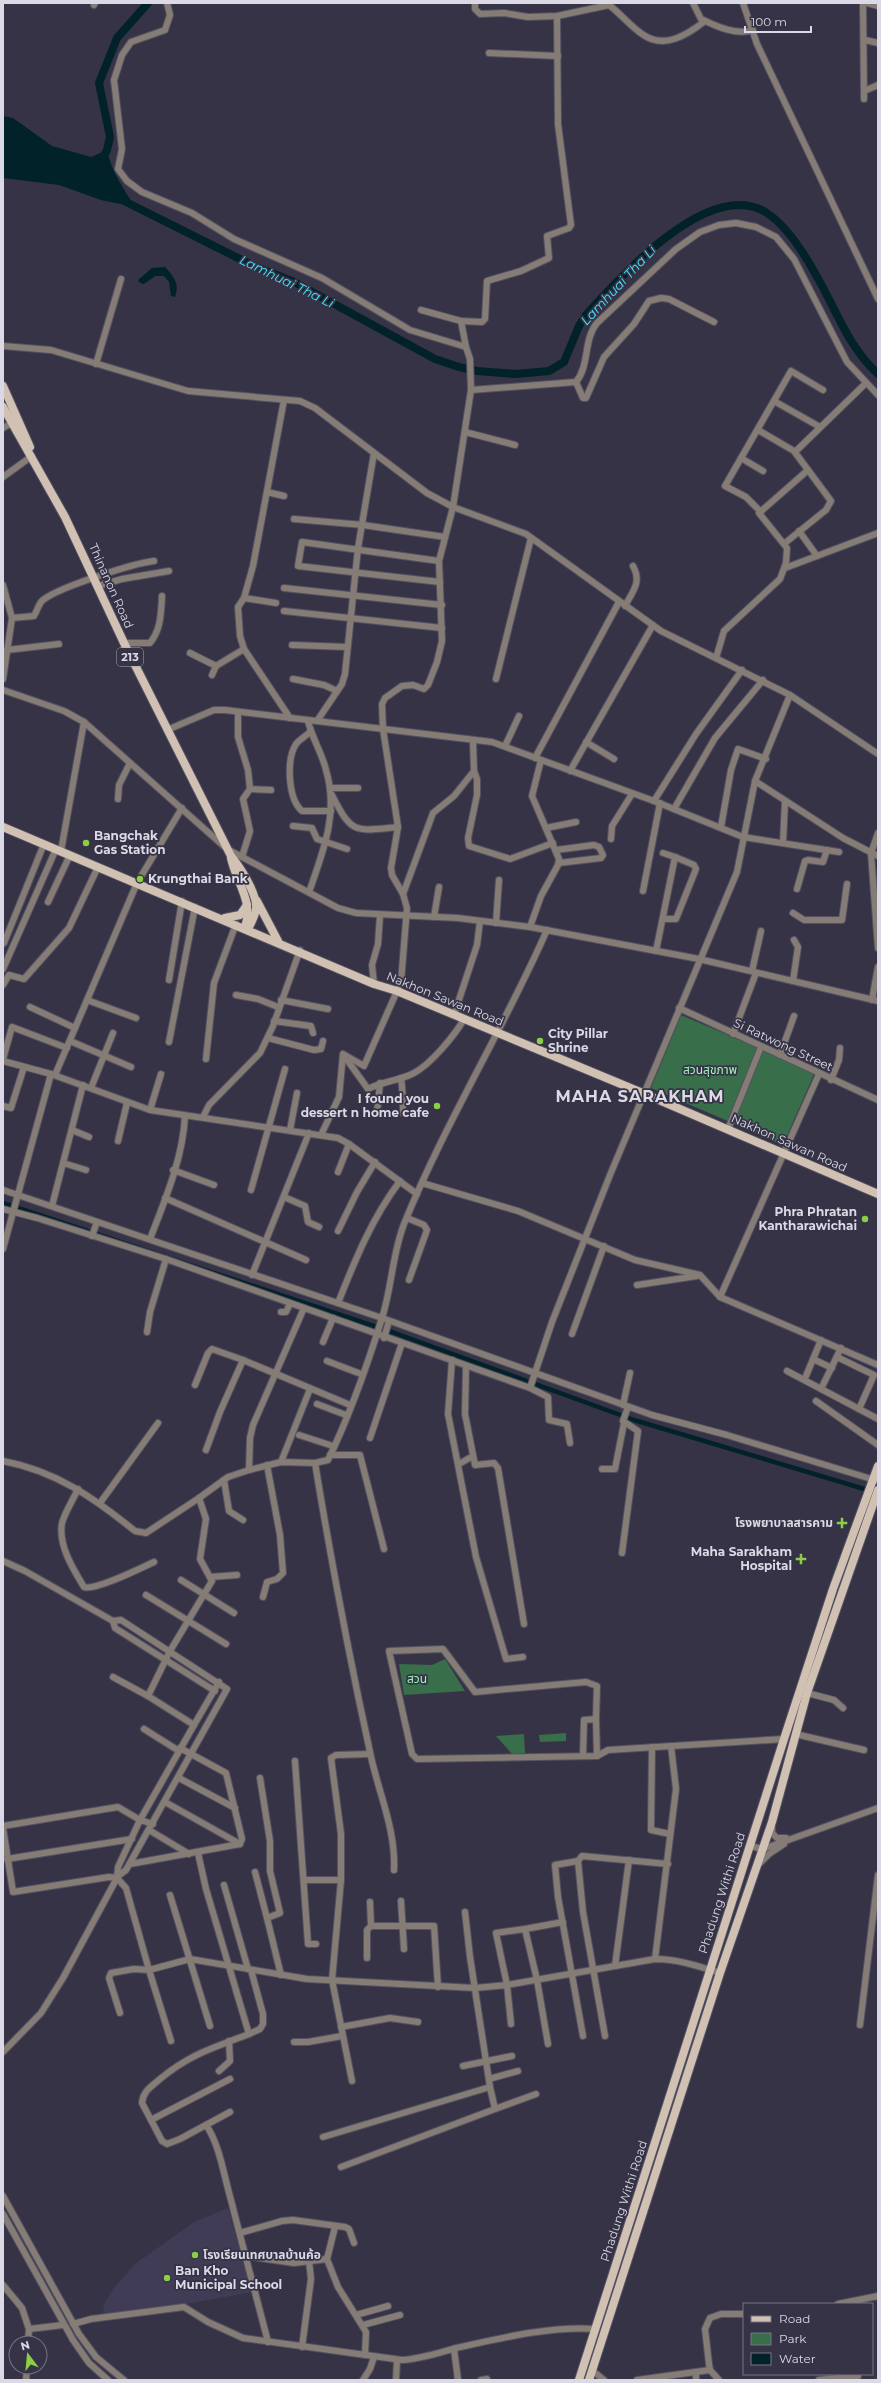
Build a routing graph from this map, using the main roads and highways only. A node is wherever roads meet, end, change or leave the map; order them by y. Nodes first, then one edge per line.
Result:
1 (3, 386) edge
2 (12, 406) junction
3 (4, 409) edge
4 (8, 421) edge
5 (32, 456) junction
6 (3, 827) edge
7 (251, 899) junction
8 (222, 918) junction
9 (246, 928) junction
10 (278, 941) junction
11 (878, 1194) edge
12 (878, 1466) edge
13 (874, 1481) edge
14 (877, 1497) edge
15 (794, 1738) junction
16 (784, 1739) junction
17 (579, 2380) edge
18 (589, 2380) edge

1 - 2 main road, Thinanon Road / 213
2 - 3 main road
2 - 5 main road, Thinanon Road / 213
3 - 4 main road, Thinanon Road / 213
4 - 5 main road, Thinanon Road / 213
5 - 7 main road, Thinanon Road / 213
6 - 8 main road, Nakhon Sawan Road
7 - 8 main road
7 - 9 main road
7 - 10 main road, Thinanon Road
8 - 9 main road, Nakhon Sawan Road
9 - 10 main road, Nakhon Sawan Road
10 - 11 main road, Nakhon Sawan Road
12 - 13 main road, Phadung Withi Road
13 - 16 main road, Phadung Withi Road
14 - 15 main road, Phadung Withi Road
15 - 16 main road
15 - 18 main road, Phadung Withi Road
16 - 17 main road, Phadung Withi Road

